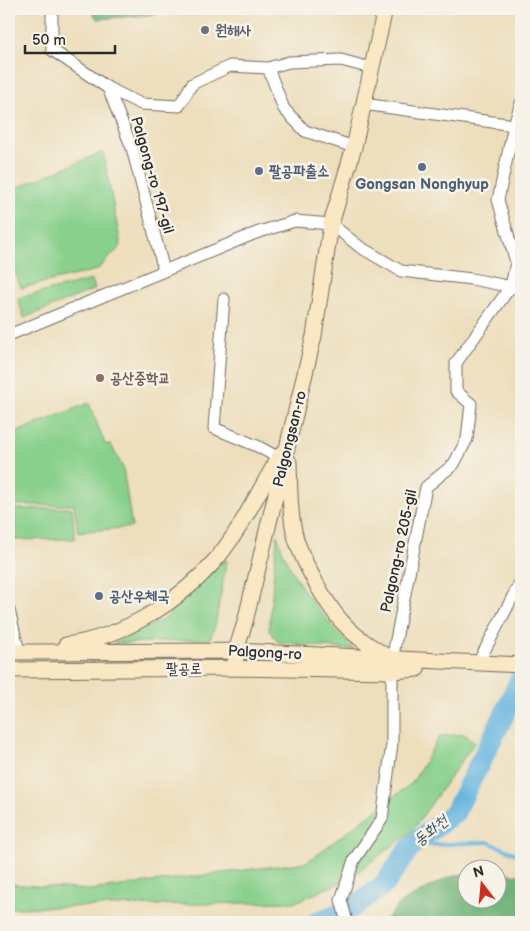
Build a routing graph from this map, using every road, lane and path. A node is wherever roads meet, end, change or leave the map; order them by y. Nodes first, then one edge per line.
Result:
1 (52, 9) edge
2 (385, 9) edge
3 (268, 68) junction
4 (371, 68) junction
5 (108, 88) junction
6 (521, 103) edge
7 (363, 104) junction
8 (514, 125) junction
9 (354, 147) junction
10 (331, 224) junction
11 (164, 271) junction
12 (516, 288) edge
13 (224, 299) dead end
14 (9, 335) edge
15 (288, 443) junction
16 (279, 458) junction
17 (521, 581) edge
18 (9, 610) edge
19 (236, 651) junction
20 (14, 652) edge
21 (478, 663) junction
22 (392, 665) junction
23 (521, 666) edge
24 (235, 668) junction
25 (9, 670) edge
26 (347, 922) edge

1 - 5 street
2 - 4 main road, Palgongsan-ro
3 - 4 street
3 - 5 street
3 - 9 street
4 - 7 main road, Palgongsan-ro
5 - 11 street, Palgong-ro 197-gil
6 - 8 street, Palgong-ro 205-gil
7 - 8 street
7 - 9 main road, Palgongsan-ro
8 - 12 street, Palgong-ro 205-gil
9 - 10 main road, Palgongsan-ro
10 - 11 street
10 - 12 street
10 - 15 main road, Palgongsan-ro
11 - 14 street
12 - 22 street, Palgong-ro 205-gil
13 - 16 street
15 - 16 main road
15 - 19 main road, Palgongsan-ro
15 - 22 main road
16 - 20 main road
17 - 21 street
18 - 20 street
19 - 20 main road, Palgong-ro
19 - 22 main road, Palgong-ro
19 - 24 main road, Palgongsan-ro
21 - 22 main road, Palgong-ro
21 - 23 main road, Palgong-ro
22 - 24 main road, 팔공로
22 - 26 street
24 - 25 main road, 팔공로

